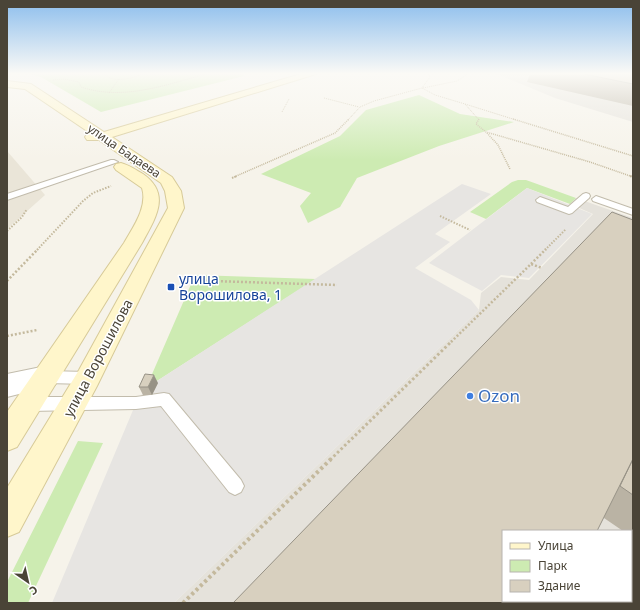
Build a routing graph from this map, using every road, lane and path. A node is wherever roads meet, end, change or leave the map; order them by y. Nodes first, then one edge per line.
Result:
1 (48, 102) edge
2 (189, 102) edge
3 (214, 102) edge
4 (340, 102) edge
5 (373, 102) edge
6 (460, 102) edge
7 (465, 104) junction
8 (360, 108) junction
9 (486, 132) junction
10 (85, 133) junction
11 (102, 136) junction
12 (105, 155) junction
13 (633, 156) edge
14 (510, 169) dead end
15 (633, 176) edge
16 (232, 178) dead end
17 (111, 186) dead end
18 (173, 191) joint
19 (151, 194) joint
20 (586, 196) dead end
21 (7, 197) edge
22 (596, 199) dead end
23 (540, 200) dead end
24 (633, 212) edge
25 (440, 216) dead end
26 (567, 228) dead end
27 (470, 230) dead end
28 (531, 264) junction
29 (542, 268) dead end
30 (181, 280) dead end
31 (7, 281) edge
32 (337, 285) dead end
33 (36, 330) dead end
34 (7, 336) edge
35 (46, 377) junction
36 (88, 378) junction
37 (7, 386) edge
38 (29, 404) junction
39 (74, 404) junction
40 (7, 437) edge
41 (235, 486) dead end
42 (7, 520) edge
43 (183, 603) edge

1 - 10 street, улица Бадаева
2 - 10 street
3 - 11 street
4 - 8 path
5 - 8 path
6 - 7 path
7 - 9 path
7 - 13 path
8 - 16 path
9 - 14 path
9 - 15 path
10 - 11 street
10 - 12 street, улица Бадаева
11 - 18 street, улица Бадаева
12 - 19 street, улица Бадаева
12 - 21 lane
17 - 31 path
18 - 36 street, улица Ворошилова
19 - 35 street, улица Ворошилова
20 - 23 lane
22 - 24 lane
25 - 27 path
26 - 28 path
28 - 29 path
28 - 43 path
30 - 32 path
33 - 34 path
35 - 36 lane
35 - 37 street
35 - 38 street, улица Ворошилова
36 - 39 street, улица Ворошилова
38 - 39 lane
38 - 40 street, улица Ворошилова
39 - 41 lane
39 - 42 street, улица Ворошилова

